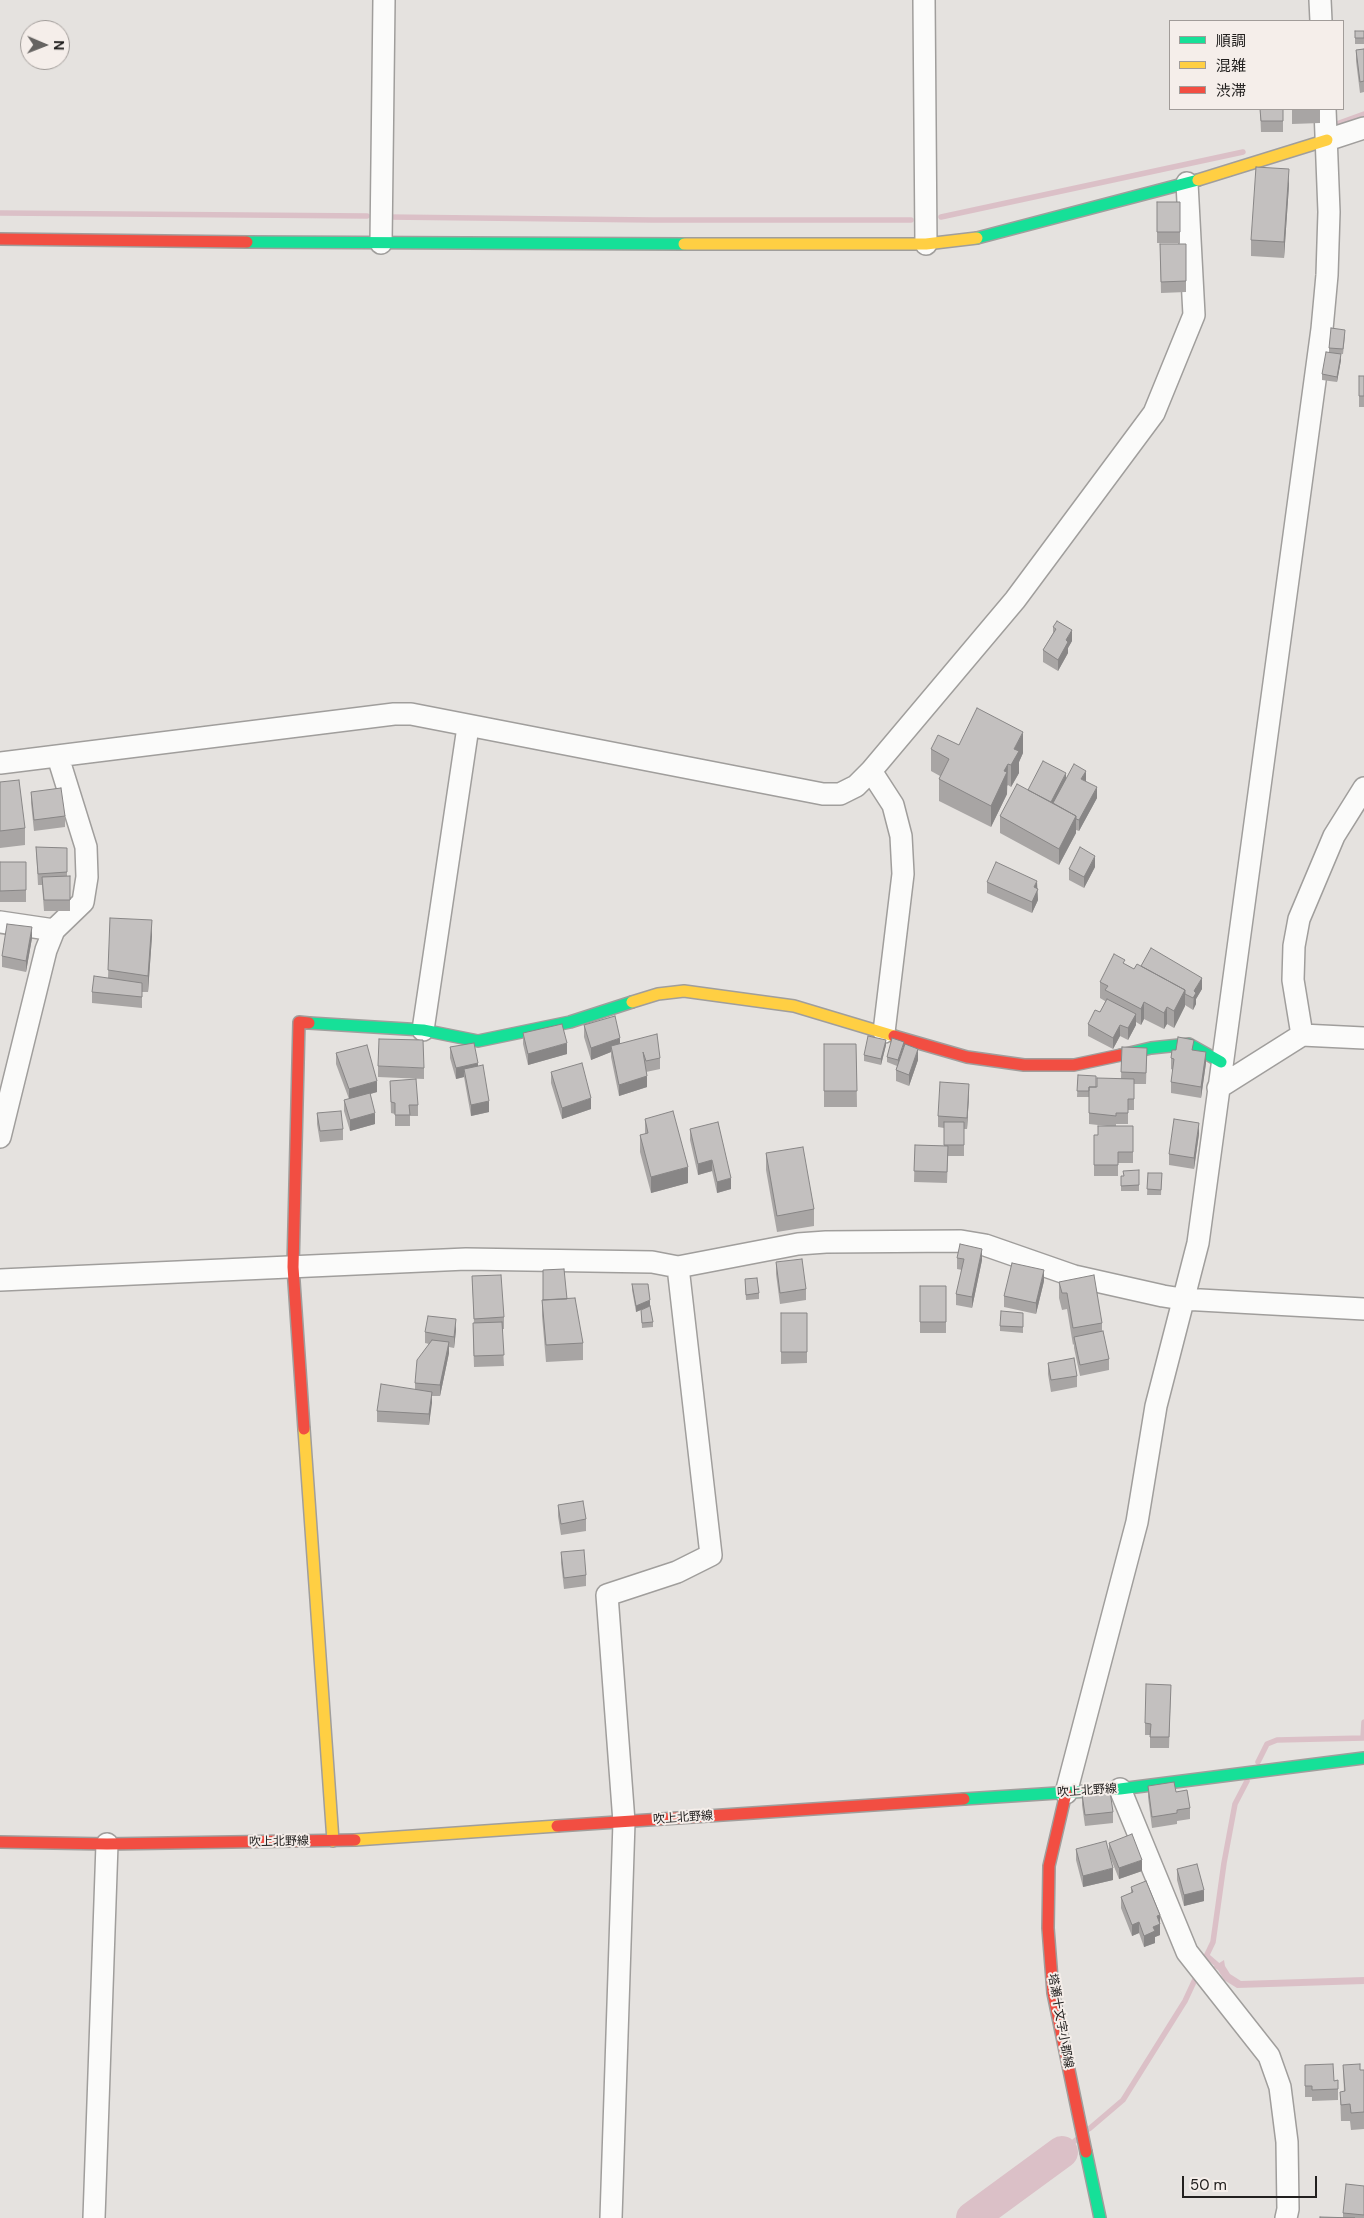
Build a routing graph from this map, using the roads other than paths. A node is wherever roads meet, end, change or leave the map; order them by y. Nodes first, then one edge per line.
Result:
1 (384, 0) edge
2 (924, 0) edge
3 (1320, 0) edge
4 (1321, 20) edge
5 (1325, 110) edge
6 (1364, 128) edge
7 (1327, 140) junction
8 (1187, 183) junction
9 (0, 239) edge
10 (381, 243) junction
11 (926, 244) junction
12 (468, 726) junction
13 (58, 756) junction
14 (0, 763) edge
15 (871, 772) junction
16 (1364, 788) edge
17 (0, 922) edge
18 (54, 930) junction
19 (424, 1030) junction
20 (884, 1032) junction
21 (1302, 1034) junction
22 (1364, 1038) edge
23 (1222, 1062) junction
24 (1218, 1088) junction
25 (5, 1091) edge
26 (0, 1137) edge
27 (293, 1267) junction
28 (678, 1267) junction
29 (0, 1280) edge
30 (1182, 1300) junction
31 (1364, 1309) edge
32 (1364, 1758) edge
33 (1120, 1788) junction
34 (1066, 1793) junction
35 (624, 1822) junction
36 (333, 1841) junction
37 (0, 1842) edge
38 (107, 1844) junction
39 (94, 2218) edge
40 (611, 2218) edge
41 (1100, 2218) edge
42 (1286, 2218) edge

1 - 10 street
2 - 11 street
3 - 4 street
5 - 7 street
6 - 7 street
7 - 8 street
7 - 23 street
8 - 11 street
8 - 15 street
9 - 10 street
10 - 11 street
12 - 13 street
12 - 15 street
12 - 19 street
13 - 14 street
13 - 18 street
15 - 20 street
16 - 21 street
17 - 18 street
18 - 25 street
19 - 20 street
19 - 27 street
20 - 23 street
21 - 22 street
21 - 24 street
23 - 24 street
24 - 30 street
25 - 26 street
27 - 28 street
27 - 29 street
27 - 36 street
28 - 30 street
28 - 35 street
30 - 31 street
30 - 34 street
32 - 33 street, 吹上北野線
33 - 34 street, 吹上北野線
33 - 42 street
34 - 35 street, 吹上北野線
34 - 41 street, 塔瀬十文字小郡線
35 - 36 street, 吹上北野線
35 - 40 street
36 - 38 street, 吹上北野線
37 - 38 street, 吹上北野線
38 - 39 street

